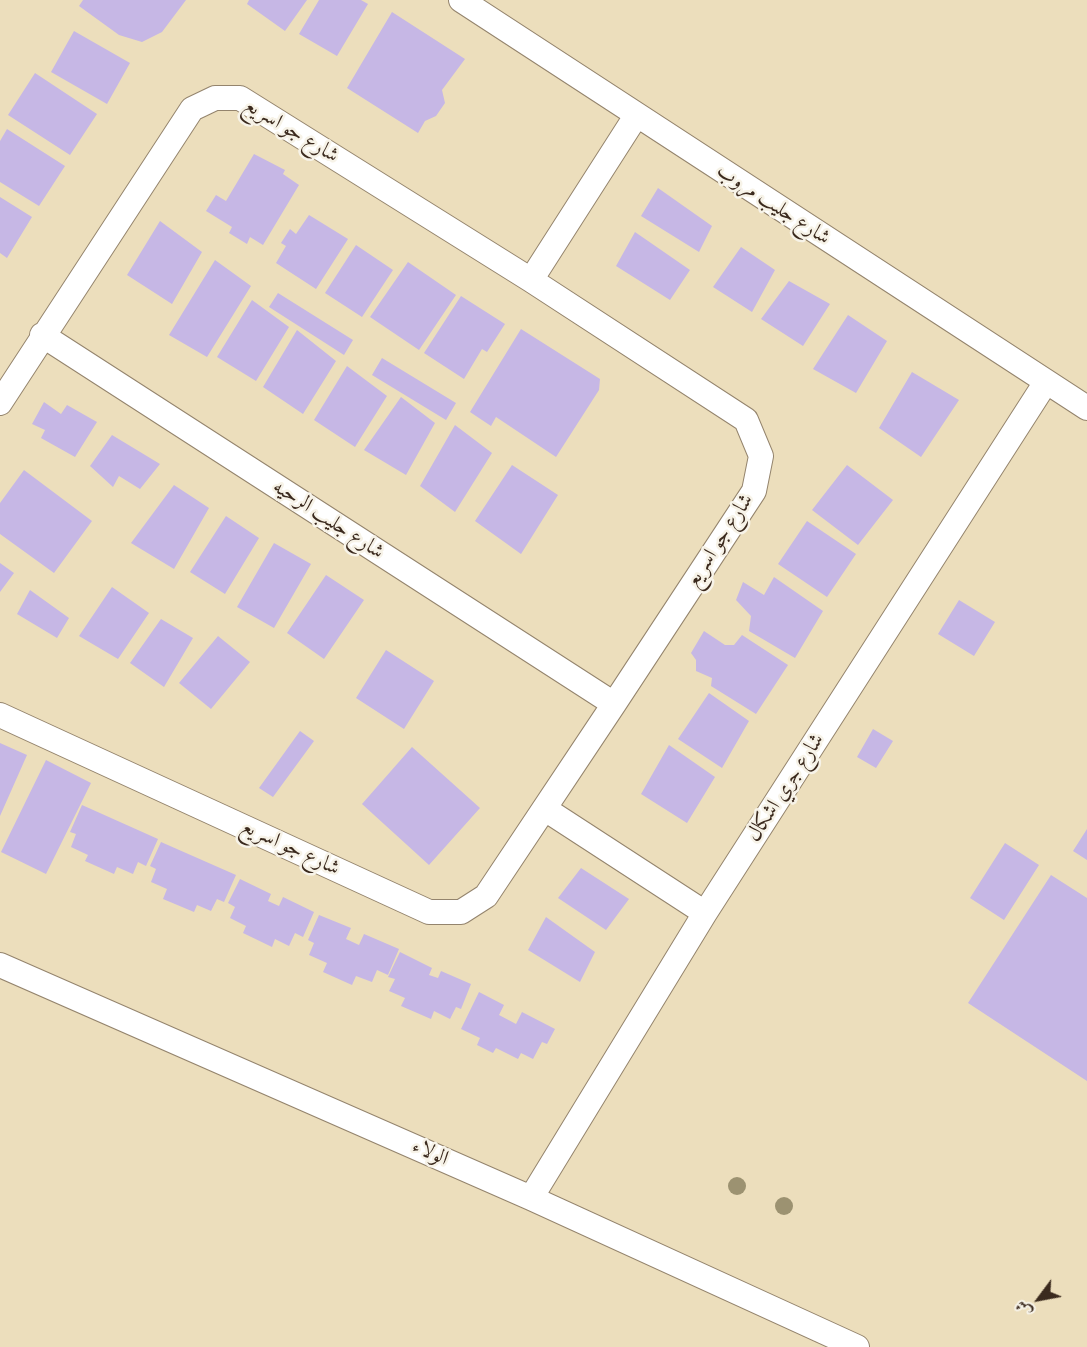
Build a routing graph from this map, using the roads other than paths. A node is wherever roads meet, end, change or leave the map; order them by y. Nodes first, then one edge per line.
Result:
1 (461, 0) edge
2 (636, 116) junction
3 (531, 280) junction
4 (42, 335) junction
5 (1046, 382) junction
6 (0, 403) edge
7 (1087, 408) edge
8 (614, 704) junction
9 (0, 715) edge
10 (545, 809) junction
11 (705, 913) junction
12 (0, 965) edge
13 (531, 1198) junction
14 (857, 1347) edge

1 - 2 street, شارع جليب مروب
2 - 3 street
2 - 5 street, شارع جليب مروب
3 - 4 street, شارع جو اسريع
3 - 8 street, شارع جو اسريع
4 - 6 street, شارع جو اسريع
4 - 8 street, شارع جليب الرحيه
5 - 7 street, شارع جليب مروب
5 - 11 street, شارع جري اشكال
8 - 10 street, شارع جو اسريع
9 - 10 street, شارع جو اسريع
10 - 11 street
11 - 13 street, شارع جري اشكال
12 - 13 street, الولاء
13 - 14 street, الولاء

